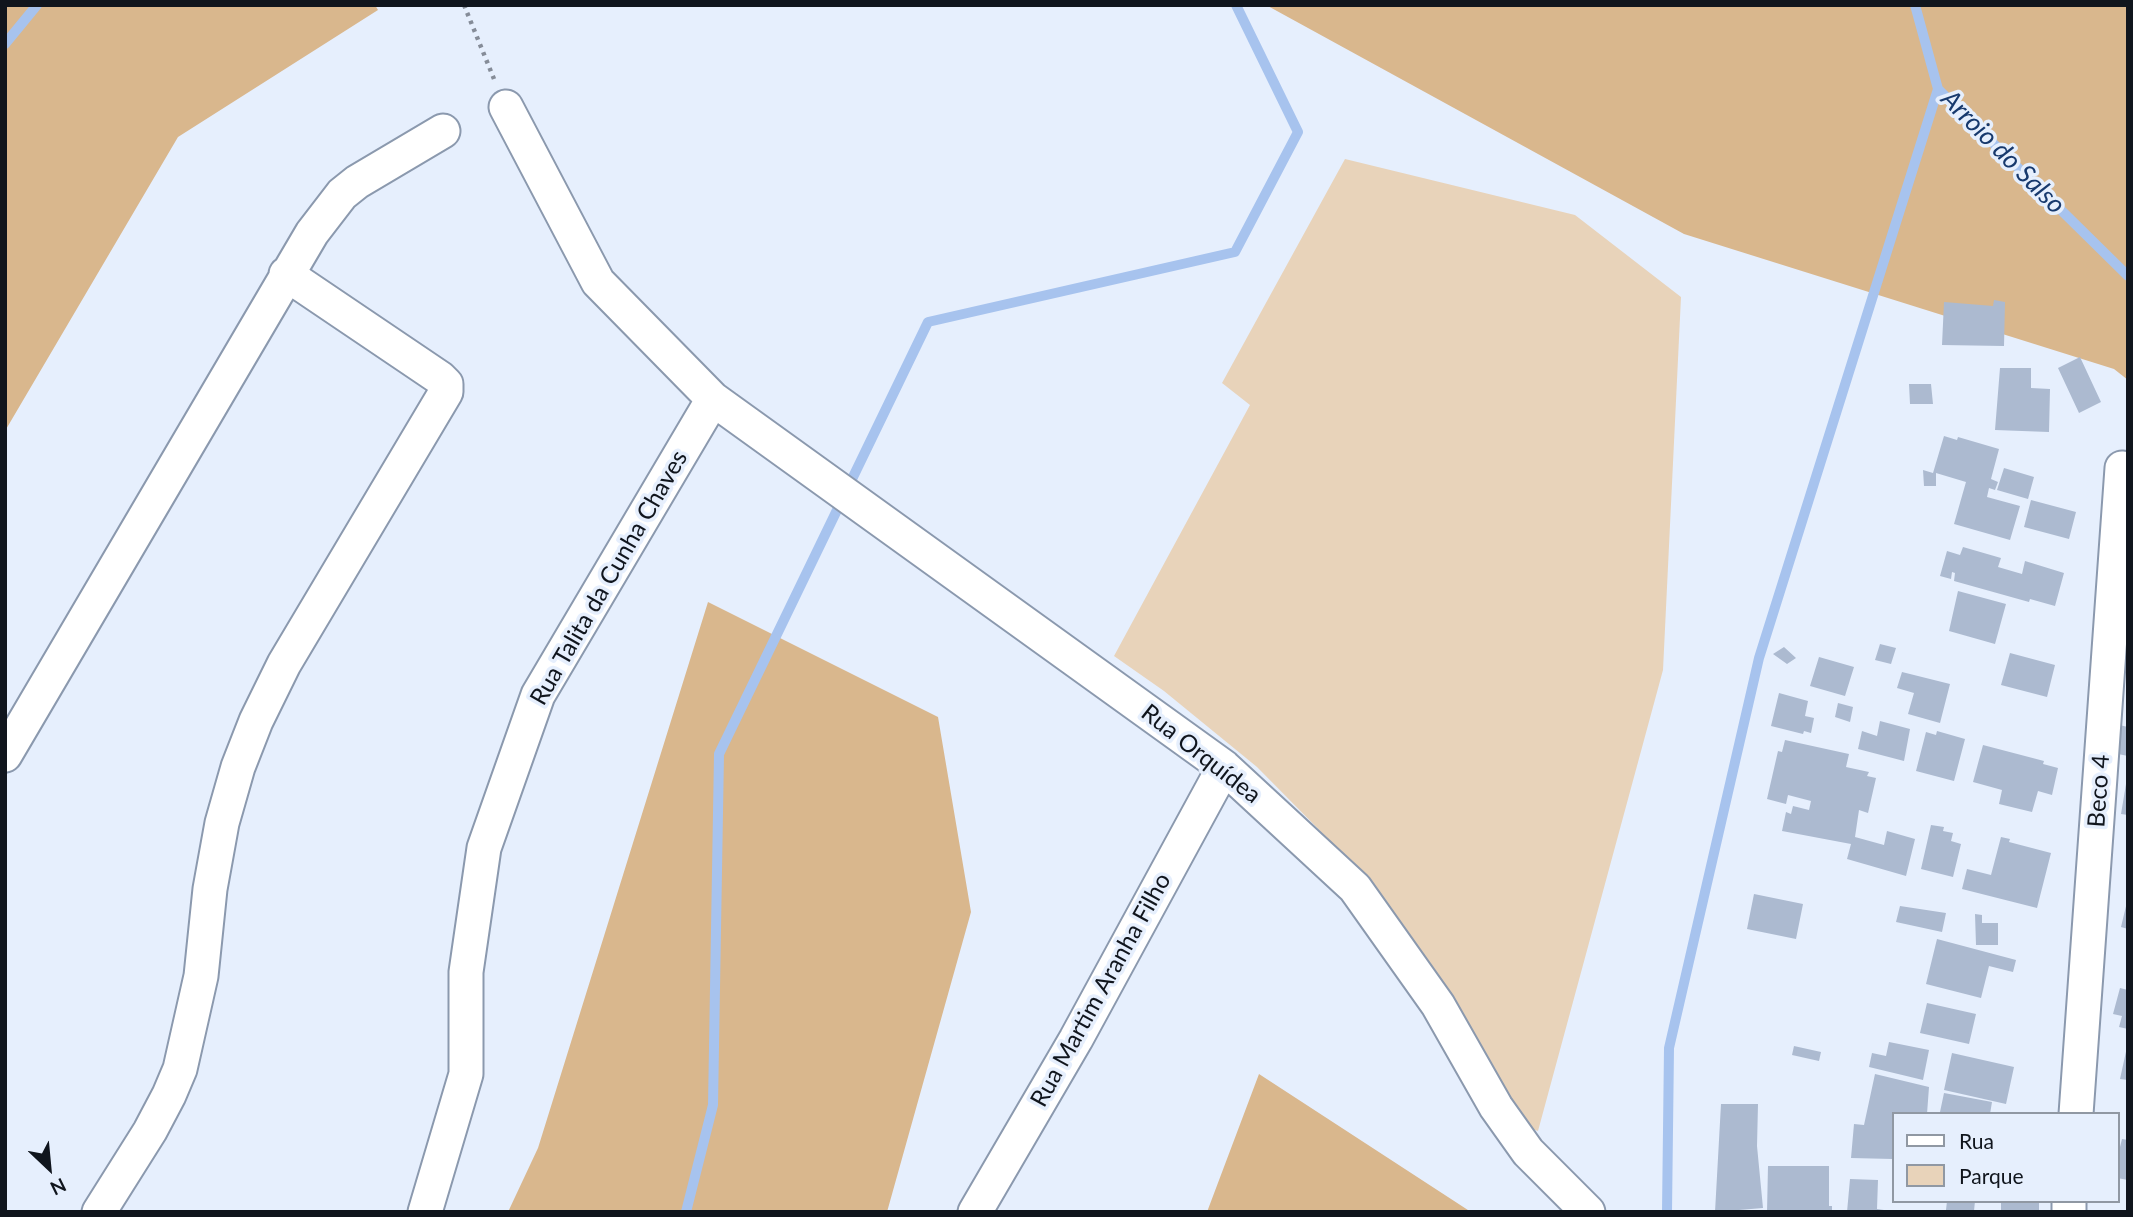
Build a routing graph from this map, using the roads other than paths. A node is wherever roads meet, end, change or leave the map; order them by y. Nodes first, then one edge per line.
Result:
1 (506, 107) road end
2 (443, 131) dead end
3 (286, 274) junction
4 (713, 399) junction
5 (2122, 468) dead end
6 (5, 755) edge
7 (1224, 767) junction
8 (2076, 1112) edge
9 (99, 1212) edge
10 (425, 1212) edge
11 (975, 1212) edge
12 (1588, 1212) edge

1 - 4 street, Rua Orquídea
2 - 3 street
3 - 6 street
3 - 9 street
4 - 7 street, Rua Orquídea
4 - 10 street, Rua Talita da Cunha Chaves
5 - 8 street, Beco 4
7 - 11 street, Rua Martim Aranha Filho
7 - 12 street, Rua Orquídea

